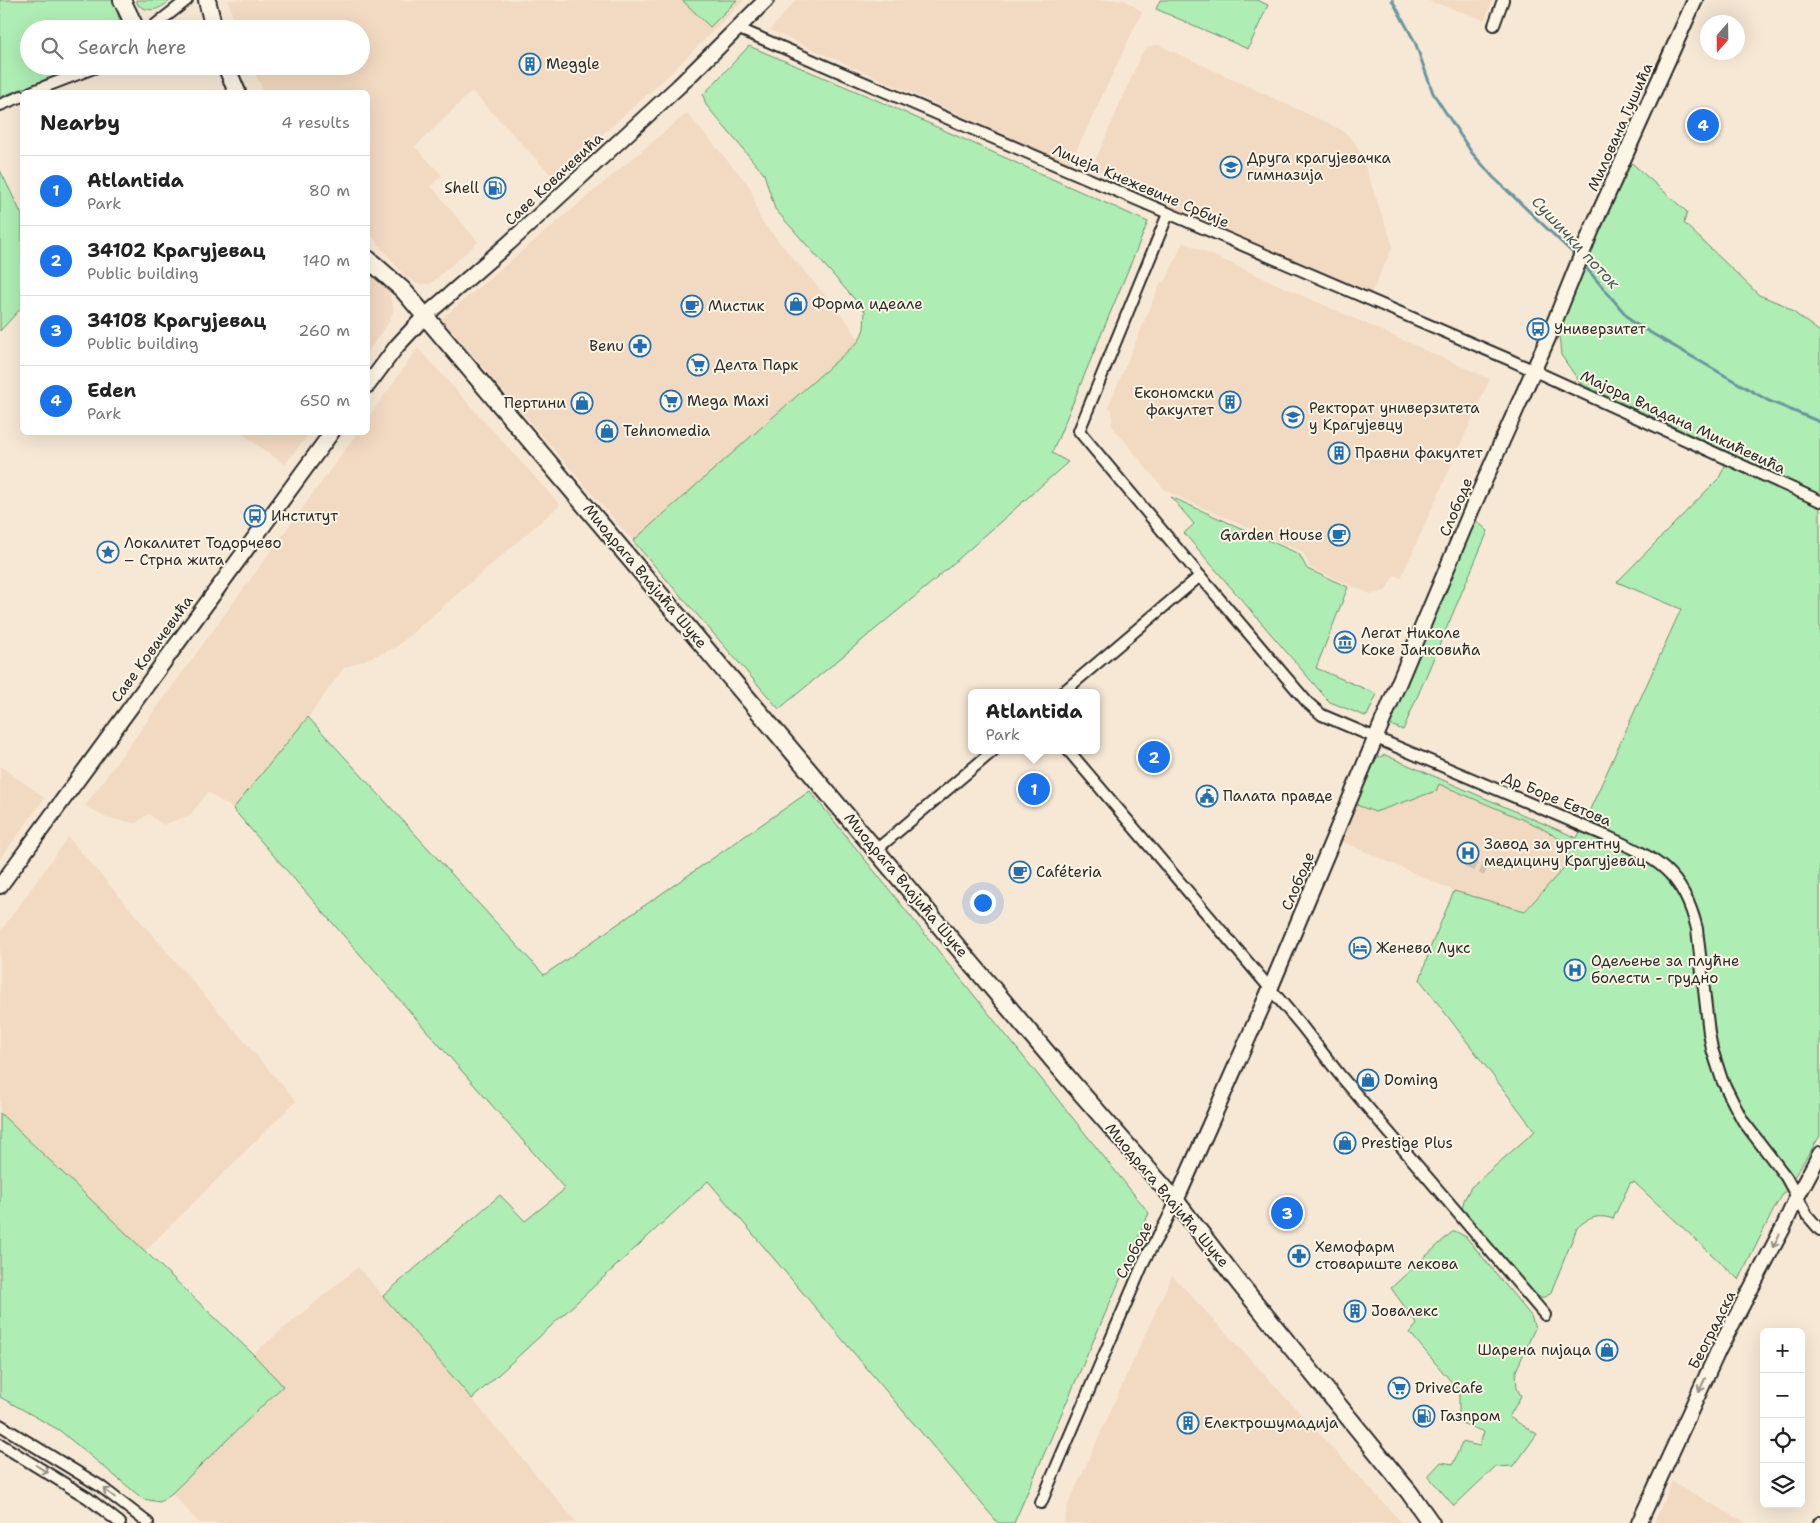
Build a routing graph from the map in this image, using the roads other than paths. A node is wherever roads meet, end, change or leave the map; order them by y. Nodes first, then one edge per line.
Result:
1 (122, 0) edge
2 (187, 0) edge
3 (207, 0) edge
4 (766, 0) edge
5 (1503, 0) edge
6 (1695, 0) edge
7 (132, 20) edge
8 (161, 20) edge
9 (212, 20) edge
10 (1494, 25) dead end
11 (737, 28) junction
12 (75, 75) edge
13 (230, 75) edge
14 (36, 90) edge
15 (236, 90) edge
16 (20, 97) edge
17 (0, 105) edge
18 (1168, 214) junction
19 (370, 261) edge
20 (1576, 267) joint
21 (426, 316) junction
22 (1533, 370) junction
23 (370, 382) edge
24 (330, 435) edge
25 (1820, 501) edge
26 (1200, 576) junction
27 (1067, 689) edge
28 (1376, 738) junction
29 (989, 754) edge
30 (1071, 754) edge
31 (876, 850) junction
32 (0, 886) edge
33 (1270, 988) junction
34 (1820, 1154) edge
35 (1797, 1196) junction
36 (1176, 1201) junction
37 (1820, 1230) edge
38 (1545, 1315) dead end
39 (0, 1425) edge
40 (0, 1444) edge
41 (1041, 1503) dead end
42 (120, 1523) edge
43 (148, 1523) edge
44 (1431, 1523) edge
45 (1639, 1523) edge

1 - 7 main road
2 - 8 street
3 - 9 main road
4 - 11 street, Саве Ковачевића
5 - 10 street
6 - 20 street, Милована Гушића
11 - 18 street, Лицеја Кнежевине Србије
11 - 21 street, Саве Ковачевића
12 - 14 street
13 - 15 main road
16 - 17 street
18 - 22 street, Лицеја Кнежевине Србије
18 - 26 street, Др Боре Евтова
19 - 21 main road, Миодрага Влајића Шуке
20 - 22 street, Слободе
21 - 23 street, Саве Ковачевића
21 - 31 main road, Миодрага Влајића Шуке
22 - 25 street, Мајора Владана Микићевића
22 - 28 street, Слободе
24 - 32 street, Саве Ковачевића
26 - 27 street
26 - 28 street, Др Боре Евтова
28 - 33 street, Слободе
28 - 35 street, Др Боре Евтова
29 - 31 street
30 - 33 street
31 - 36 main road, Миодрага Влајића Шуке
33 - 36 street, Слободе
33 - 38 street
34 - 35 street, Београдска
35 - 37 street, Др Боре Евтова
35 -> 45 street, Београдска
36 - 41 street, Слободе
36 - 44 main road, Миодрага Влајића Шуке
43 -> 39 street
40 -> 42 street

